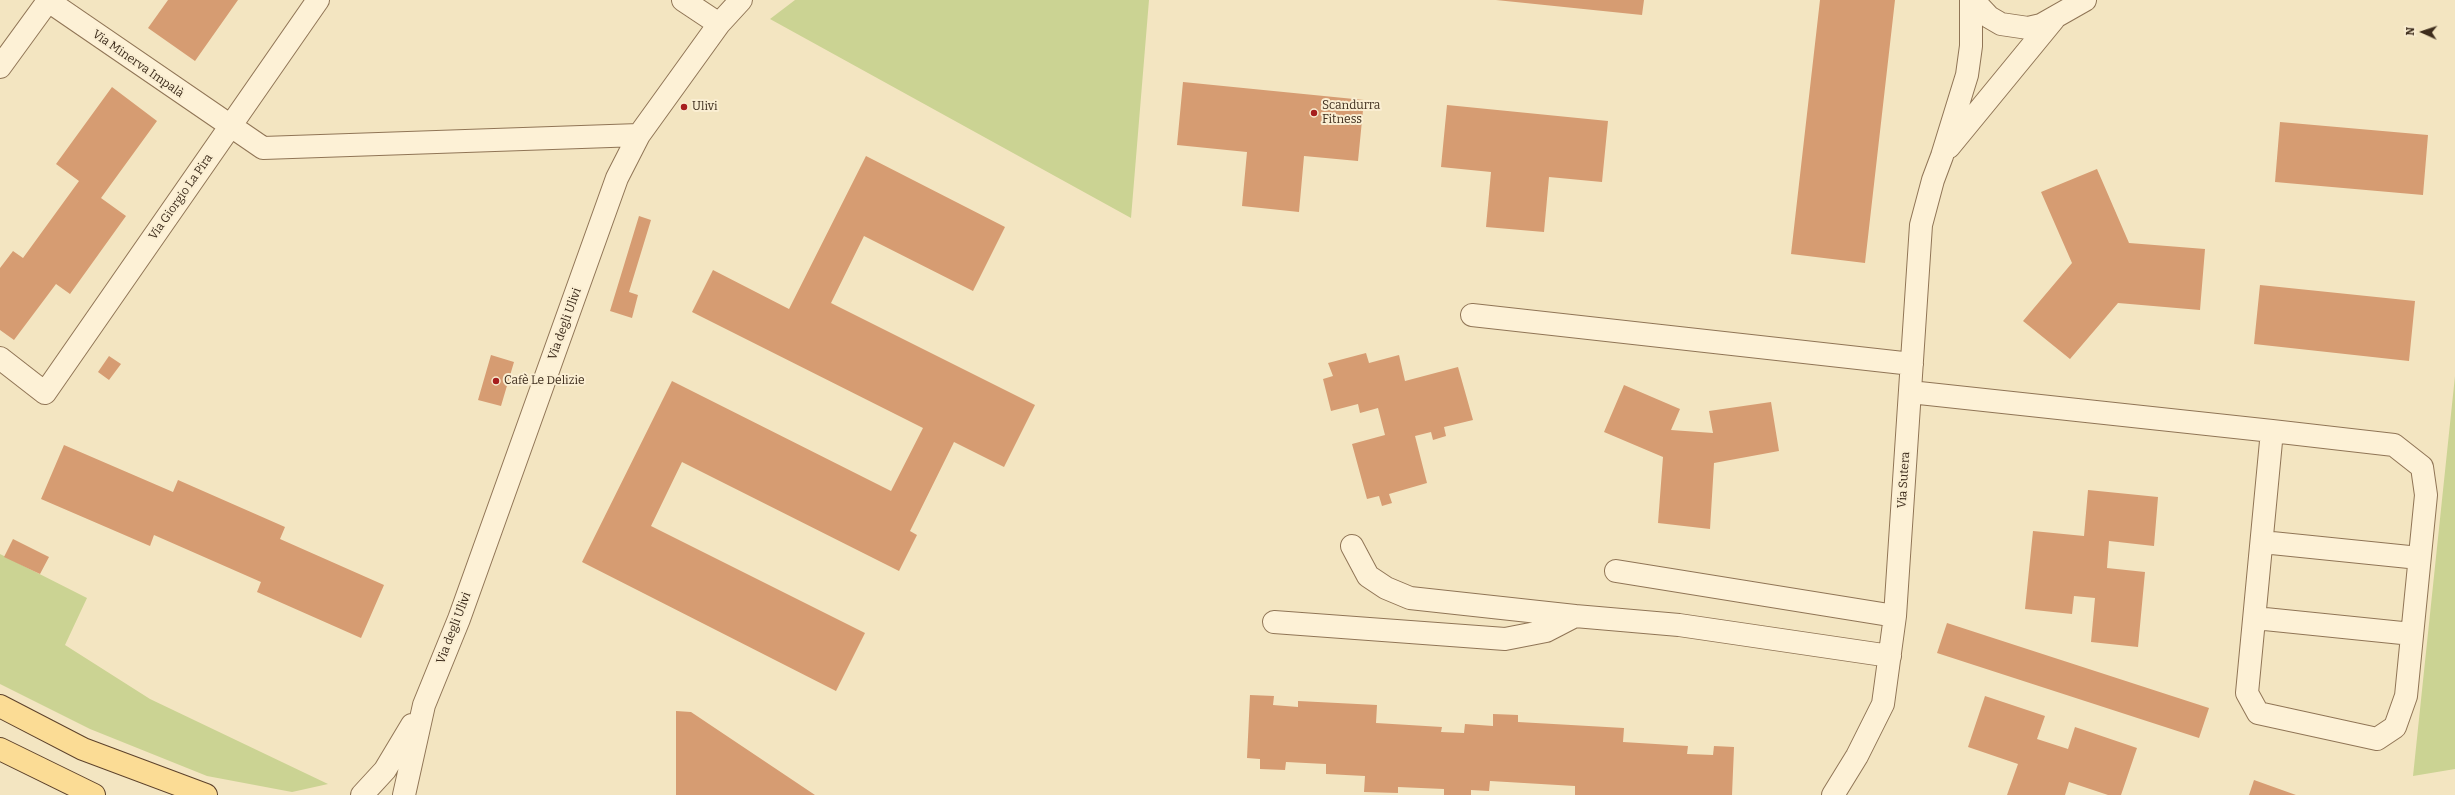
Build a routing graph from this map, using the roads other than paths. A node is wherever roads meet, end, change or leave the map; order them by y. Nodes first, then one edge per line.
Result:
1 (48, 0) edge
2 (318, 0) edge
3 (683, 0) edge
4 (741, 0) edge
5 (1972, 0) edge
6 (2085, 0) edge
7 (2063, 10) edge
8 (719, 24) junction
9 (0, 67) edge
10 (229, 127) junction
11 (639, 135) junction
12 (1942, 156) junction
13 (1472, 315) dead end
14 (0, 358) edge
15 (1912, 364) junction
16 (1910, 392) junction
17 (2272, 431) junction
18 (2262, 542) junction
19 (1352, 546) dead end
20 (2419, 558) junction
21 (1616, 571) dead end
22 (1575, 616) junction
23 (1895, 616) junction
24 (2255, 618) junction
25 (1274, 622) dead end
26 (2412, 634) junction
27 (1890, 656) junction
28 (424, 705) junction
29 (0, 706) edge
30 (0, 749) edge
31 (94, 795) edge
32 (206, 795) edge
33 (362, 795) edge
34 (404, 795) edge
35 (1834, 795) edge

1 - 9 street
1 - 10 street, Via Minerva Impalà
2 - 10 street, Via Giorgio La Pira
3 - 8 street
4 - 8 street, Via degli Ulivi
5 - 7 street
5 - 12 street, Via Sutera
6 - 7 street
7 - 12 street
8 - 11 street, Via degli Ulivi
10 - 11 street, Via Minerva Impalà
10 - 14 street, Via Giorgio La Pira
11 - 28 street, Via degli Ulivi
12 - 15 street, Via Sutera
13 - 15 street
15 - 16 street, Via Sutera
16 - 17 street
16 - 23 street, Via Sutera
17 - 18 street
17 - 20 street
18 - 20 street
18 - 24 street
19 - 22 street
20 - 26 street
21 - 23 street
22 - 25 street
22 - 27 street
23 - 27 street, Via Sutera
24 - 26 street
24 - 26 street
27 - 35 street, Via Sutera
28 - 33 street
28 - 34 street
29 - 32 main road
30 - 31 main road

